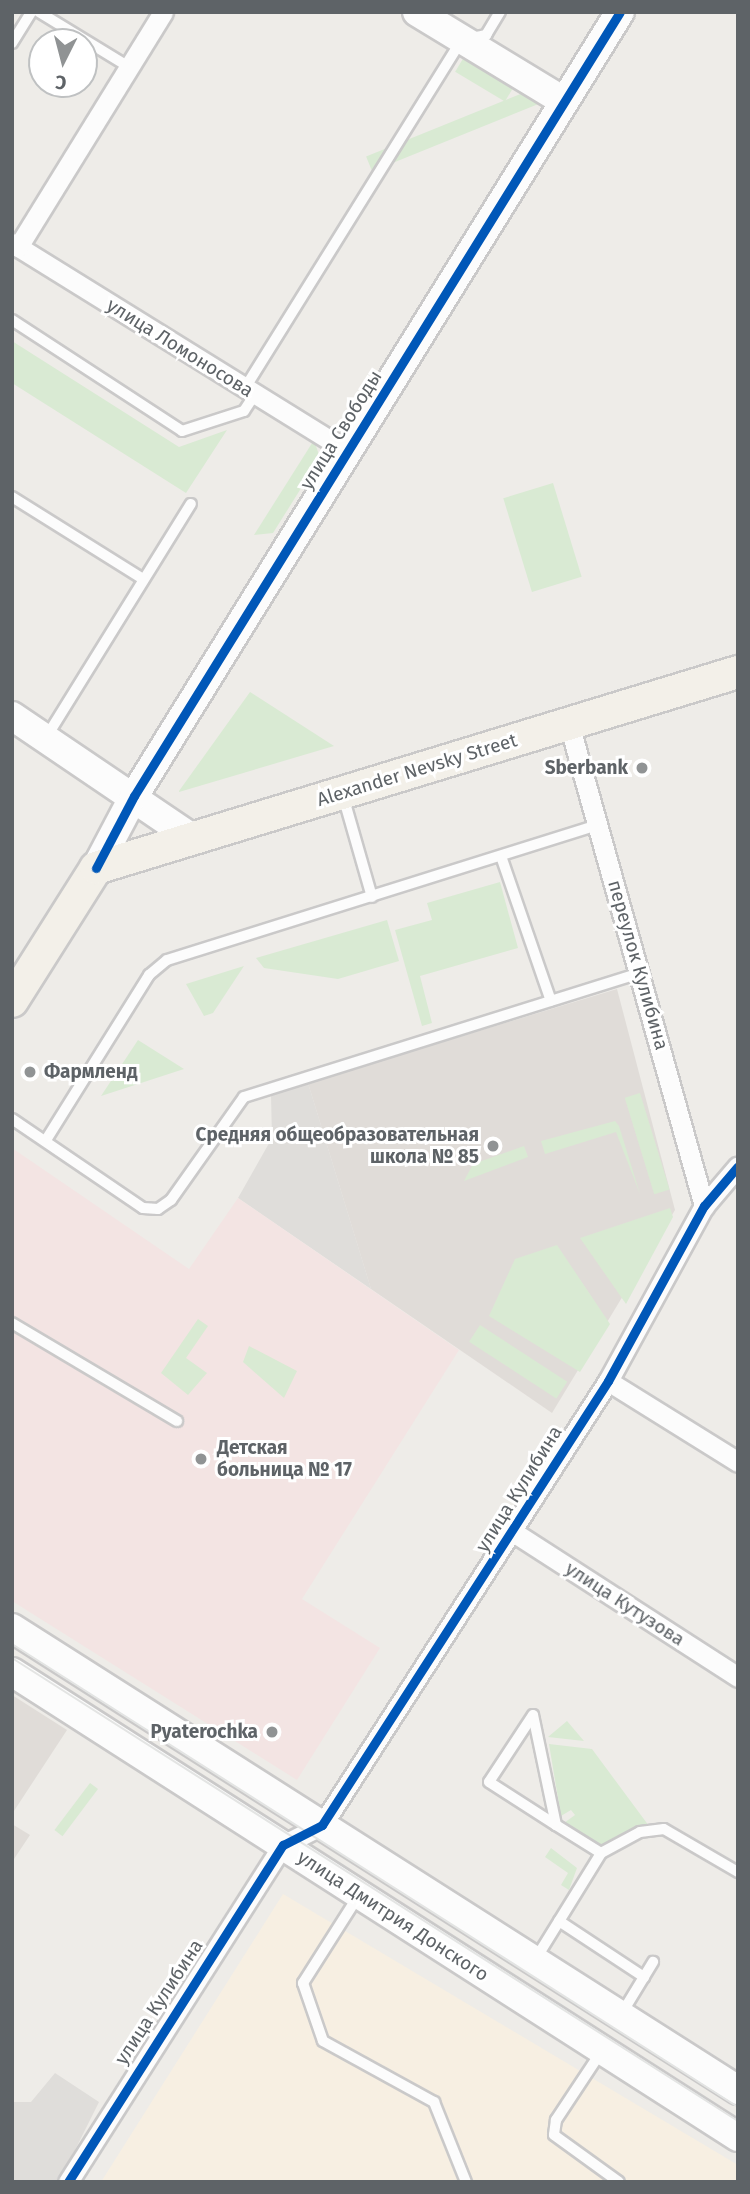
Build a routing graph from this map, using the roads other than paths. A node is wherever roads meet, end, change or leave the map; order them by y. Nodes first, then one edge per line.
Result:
1 (31, 12) edge
2 (39, 12) edge
3 (163, 12) edge
4 (417, 12) edge
5 (500, 12) edge
6 (620, 12) edge
7 (462, 40) junction
8 (12, 43) edge
9 (129, 67) junction
10 (562, 100) junction
11 (15, 245) edge
12 (12, 320) edge
13 (250, 391) junction
14 (349, 452) junction
15 (12, 498) edge
16 (191, 504) dead end
17 (143, 579) junction
18 (738, 672) edge
19 (12, 716) edge
20 (569, 724) junction
21 (46, 738) junction
22 (342, 792) junction
23 (134, 796) junction
24 (598, 825) junction
25 (191, 837) junction
26 (501, 856) junction
27 (96, 868) junction
28 (372, 897) junction
29 (640, 973) junction
30 (12, 1001) edge
31 (551, 1001) junction
32 (12, 1119) edge
33 (46, 1140) junction
34 (738, 1166) edge
35 (730, 1191) edge
36 (704, 1206) junction
37 (12, 1323) edge
38 (608, 1381) junction
39 (177, 1421) dead end
40 (738, 1462) edge
41 (513, 1532) junction
42 (12, 1628) edge
43 (12, 1672) edge
44 (738, 1677) edge
45 (322, 1825) junction
46 (556, 1825) junction
47 (283, 1845) junction
48 (601, 1853) junction
49 (738, 1872) edge
50 (359, 1894) junction
51 (559, 1921) junction
52 (534, 1962) junction
53 (653, 1962) dead end
54 (644, 1977) junction
55 (620, 2017) junction
56 (602, 2050) junction
57 (738, 2090) edge
58 (738, 2137) edge
59 (68, 2182) edge
60 (466, 2182) edge
61 (619, 2182) edge

1 - 8 lane
2 - 9 lane
3 - 9 street
4 - 7 street
5 - 7 lane
6 - 10 street, улица Свободы
7 - 10 street
7 - 13 lane
9 - 11 street
10 - 14 street, улица Свободы
11 - 13 street, улица Ломоносова
12 - 13 lane
13 - 14 street, улица Ломоносова
14 - 23 street, улица Свободы
15 - 17 lane
16 - 17 lane
17 - 21 lane
18 - 20 main road, Alexander Nevsky Street
19 - 21 street
20 - 22 main road, Alexander Nevsky Street
20 - 24 street, переулок Кулибина
21 - 23 street
22 - 25 main road, Alexander Nevsky Street
22 - 28 lane
23 - 25 street
23 - 27 street, улица Свободы
24 - 26 lane
24 - 29 street, переулок Кулибина
25 - 27 main road, Alexander Nevsky Street
26 - 28 lane
26 - 31 lane
27 - 30 main road, улица Свободы
28 - 33 lane
29 - 31 lane
29 - 36 street, переулок Кулибина
31 - 33 lane
32 - 33 lane
34 - 35 street, улица Кулибина
35 - 36 street, улица Кулибина
36 - 38 street, улица Кулибина
37 - 39 lane
38 - 40 street
38 - 41 street, улица Кулибина
41 - 44 street, улица Кутузова
41 - 45 street, улица Кулибина
42 - 45 street, улица Дмитрия Донского
43 - 47 street, улица Дмитрия Донского
45 - 47 street
45 - 52 street, улица Дмитрия Донского
46 - 46 lane
46 - 48 lane
47 - 50 street, улица Дмитрия Донского
47 - 59 street, улица Кулибина
48 - 49 lane
48 - 51 lane
50 - 56 street, улица Дмитрия Донского
50 - 60 lane
51 - 52 lane
51 - 54 lane
52 - 55 street, улица Дмитрия Донского
53 - 54 lane
54 - 55 lane
55 - 57 street, улица Дмитрия Донского
56 - 58 street, улица Дмитрия Донского
56 - 61 lane

